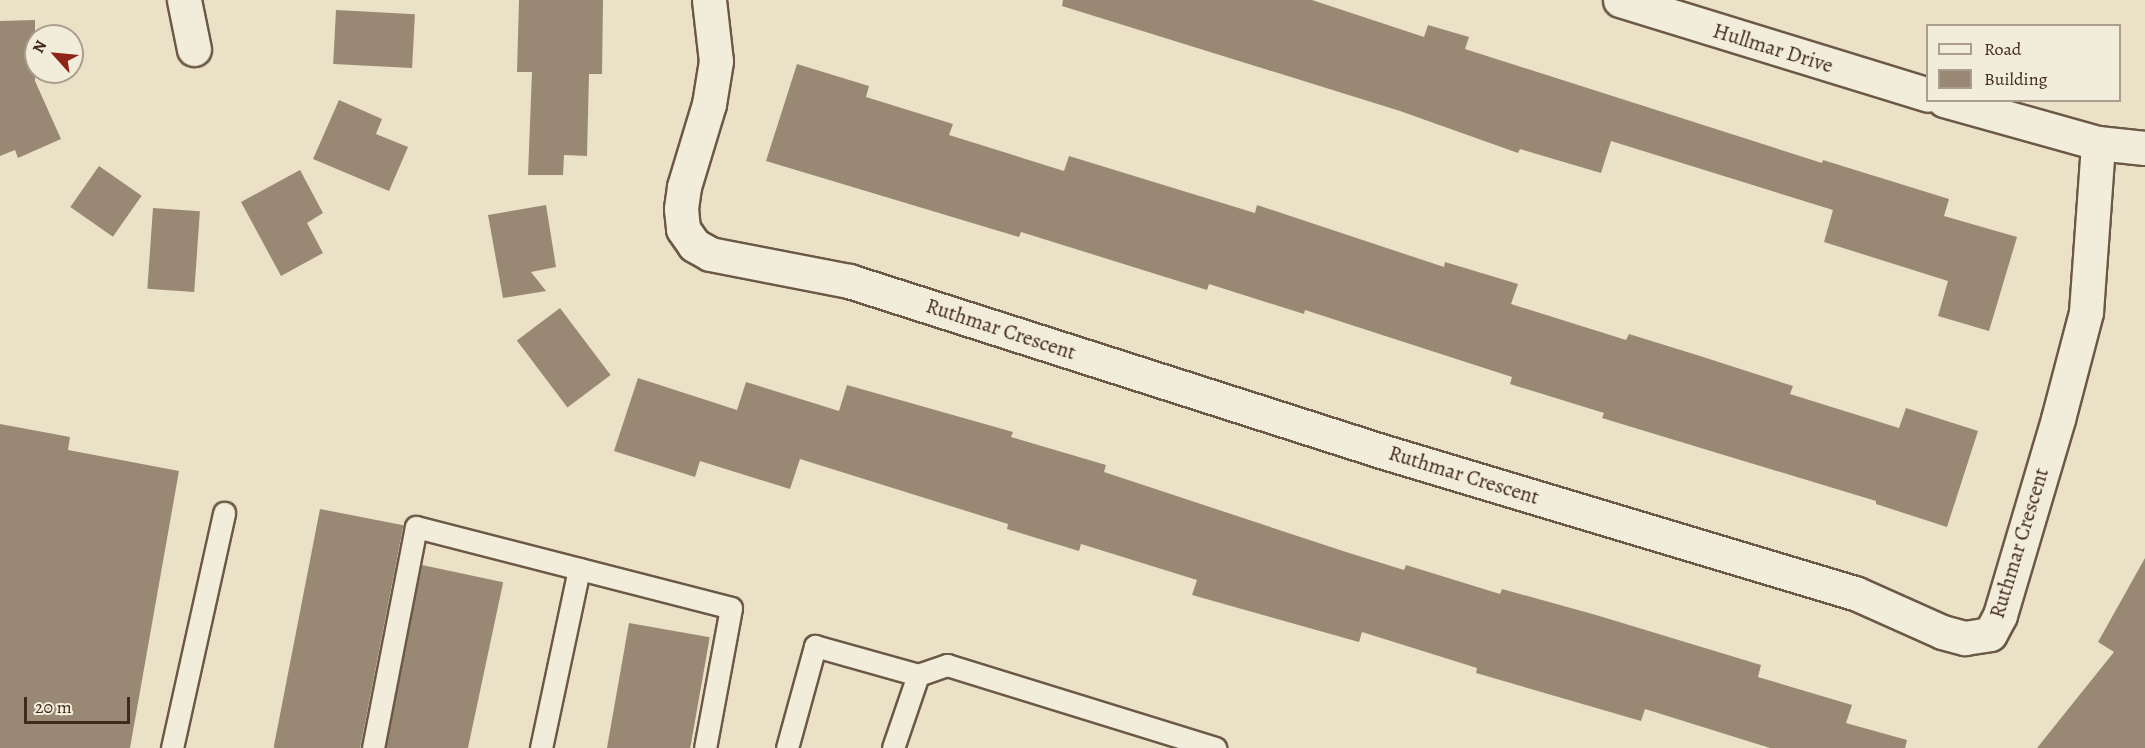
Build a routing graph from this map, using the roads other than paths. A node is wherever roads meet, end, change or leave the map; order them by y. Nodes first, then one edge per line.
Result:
1 (184, 0) edge
2 (709, 0) edge
3 (1620, 0) edge
4 (194, 49) dead end
5 (1926, 94) edge
6 (1951, 102) edge
7 (2098, 143) junction
8 (2145, 148) edge
9 (224, 513) dead end
10 (579, 569) junction
11 (918, 675) junction
12 (172, 748) edge
13 (373, 748) edge
14 (541, 748) edge
15 (705, 748) edge
16 (787, 748) edge
17 (893, 748) edge
18 (1215, 748) edge

1 - 4 street
2 - 7 street, Ruthmar Crescent
3 - 5 street, Hullmar Drive
6 - 7 street
7 - 8 street
9 - 12 lane
10 - 13 lane
10 - 14 lane
10 - 15 lane
11 - 16 lane
11 - 17 lane
11 - 18 lane

